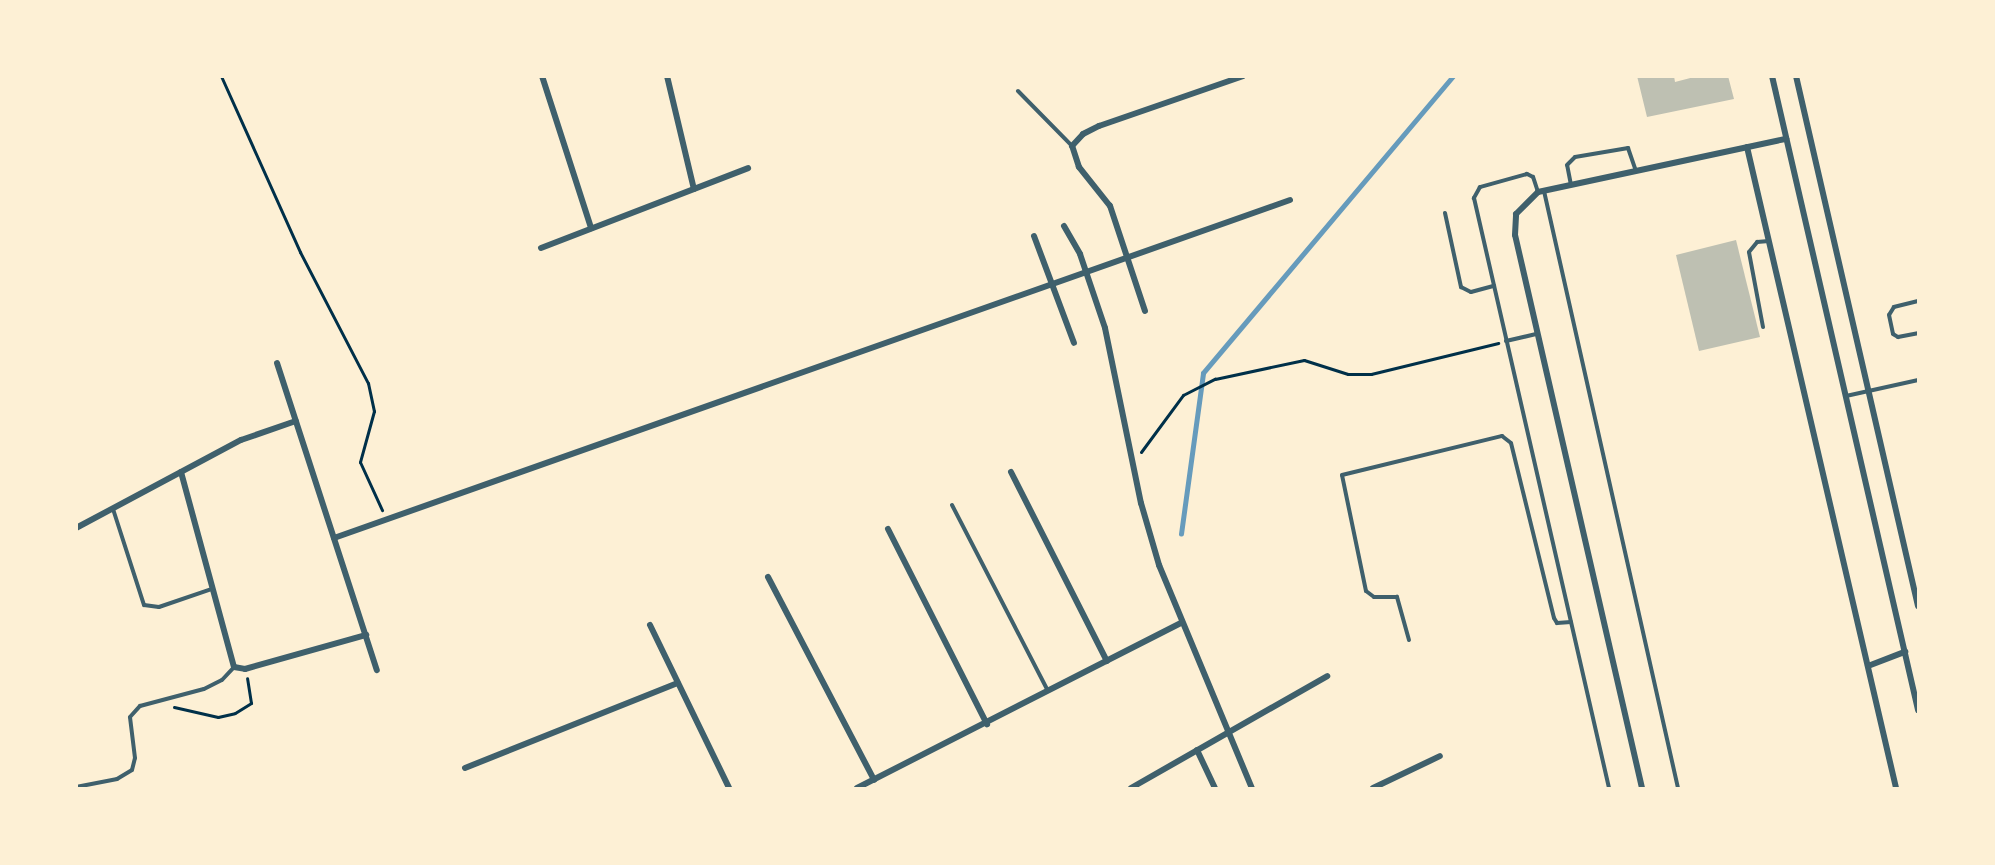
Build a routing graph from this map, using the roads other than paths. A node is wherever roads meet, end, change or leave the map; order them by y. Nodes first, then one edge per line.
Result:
1 (542, 76) edge
2 (668, 76) edge
3 (1243, 76) edge
4 (1772, 76) edge
5 (1796, 76) edge
6 (1018, 91) dead end
7 (1786, 139) junction
8 (1072, 146) junction
9 (1747, 147) junction
10 (748, 168) dead end
11 (1636, 171) junction
12 (1571, 185) junction
13 (694, 189) junction
14 (1541, 191) junction
15 (1290, 200) dead end
16 (1445, 213) dead end
17 (1064, 226) dead end
18 (591, 228) junction
19 (1034, 236) dead end
20 (1769, 241) junction
21 (541, 248) dead end
22 (1127, 258) junction
23 (1087, 273) junction
24 (1054, 284) junction
25 (1494, 286) junction
26 (1918, 302) edge
27 (1145, 311) dead end
28 (1763, 327) dead end
29 (1918, 333) edge
30 (1538, 334) junction
31 (1506, 341) junction
32 (1074, 343) dead end
33 (277, 363) dead end
34 (1918, 380) edge
35 (1869, 391) junction
36 (1845, 396) junction
37 (296, 422) junction
38 (181, 472) junction
39 (1011, 472) dead end
40 (952, 504) dead end
41 (113, 509) junction
42 (76, 528) edge
43 (888, 529) dead end
44 (334, 538) junction
45 (768, 577) dead end
46 (213, 589) junction
47 (1918, 606) edge
48 (1571, 621) junction
49 (1181, 623) junction
50 (650, 625) dead end
51 (366, 635) junction
52 (1409, 639) dead end
53 (1905, 652) junction
54 (1107, 661) junction
55 (1869, 666) junction
56 (234, 667) junction
57 (378, 670) dead end
58 (1327, 676) dead end
59 (678, 683) junction
60 (1048, 691) junction
61 (1918, 710) edge
62 (987, 724) junction
63 (1228, 730) junction
64 (1197, 750) junction
65 (1440, 756) dead end
66 (465, 768) dead end
67 (874, 780) junction
68 (76, 787) edge
69 (729, 789) edge
70 (857, 789) edge
71 (1131, 789) edge
72 (1215, 789) edge
73 (1252, 789) edge
74 (1373, 789) edge
75 (1609, 789) edge
76 (1642, 789) edge
77 (1678, 789) edge
78 (1896, 789) edge

1 - 18 street
2 - 13 street
3 - 8 street
4 - 7 street
5 - 35 street
6 - 8 lane
7 - 9 street
7 - 36 street
8 - 22 street
9 - 11 street
9 - 20 street
10 - 13 street
11 - 12 street
11 - 12 lane
12 - 14 street
13 - 18 street
14 - 25 lane
14 - 30 street
14 - 77 lane
15 - 22 street
16 - 25 lane
17 - 23 street
18 - 21 street
19 - 24 street
20 - 28 lane
20 - 55 street
22 - 23 street
22 - 27 street
23 - 24 street
23 - 49 street
24 - 32 street
24 - 44 street
25 - 31 lane
26 - 29 lane
30 - 31 lane
30 - 76 street
31 - 48 lane
33 - 37 street
34 - 35 lane
35 - 36 lane
35 - 47 street
36 - 53 street
37 - 38 street
37 - 44 street
38 - 41 street
38 - 46 street
39 - 54 street
40 - 60 lane
41 - 42 street
41 - 46 lane
43 - 62 street
44 - 51 street
45 - 67 street
46 - 56 street
48 - 52 lane
48 - 75 lane
49 - 54 street
49 - 63 street
50 - 59 street
51 - 56 street
51 - 57 street
53 - 55 street
53 - 61 street
54 - 60 street
55 - 78 street
56 - 68 lane
58 - 63 street
59 - 66 street
59 - 69 street
60 - 62 street
62 - 67 street
63 - 64 street
63 - 73 street
64 - 71 street
64 - 72 street
65 - 74 street
67 - 70 street

